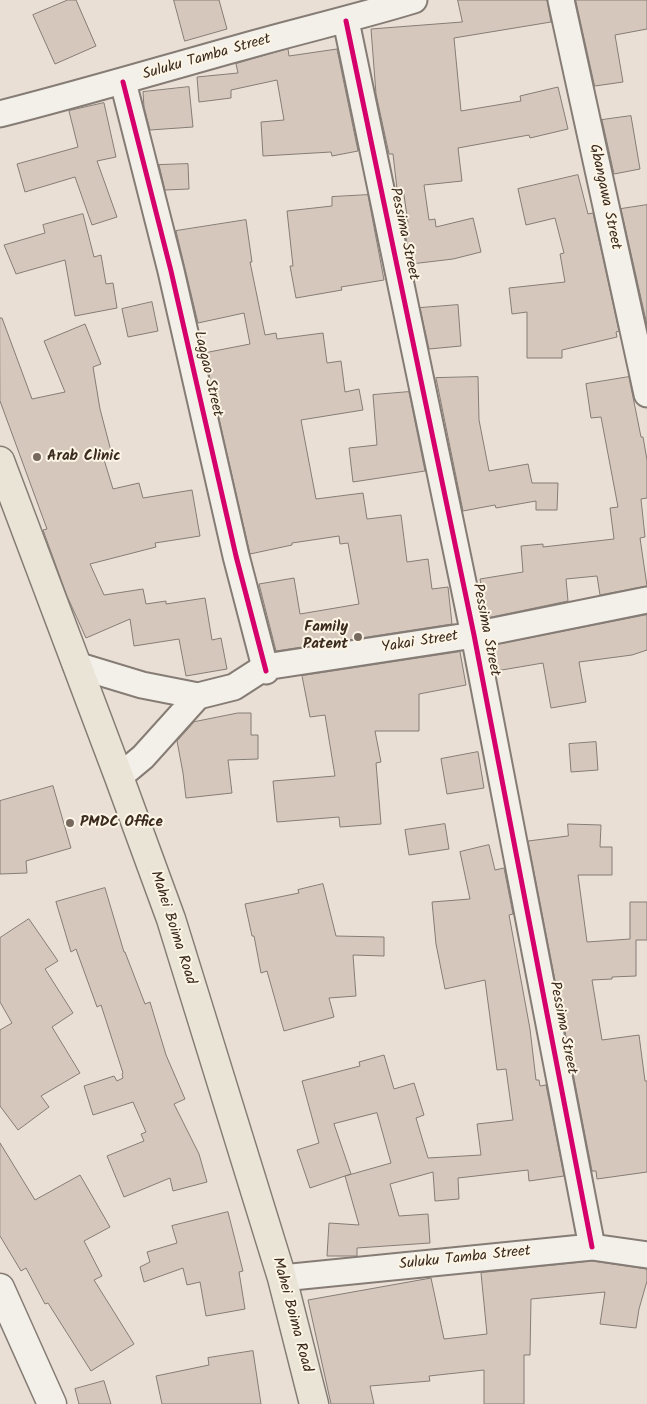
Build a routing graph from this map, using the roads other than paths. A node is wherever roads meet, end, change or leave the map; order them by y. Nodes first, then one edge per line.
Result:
1 (414, 0) edge
2 (562, 0) edge
3 (346, 20) junction
4 (123, 82) junction
5 (0, 114) edge
6 (647, 394) edge
7 (0, 461) edge
8 (647, 600) edge
9 (474, 635) junction
10 (76, 666) junction
11 (266, 669) junction
12 (198, 696) junction
13 (119, 777) junction
14 (592, 1247) junction
15 (647, 1255) edge
16 (282, 1278) junction
17 (0, 1288) edge
18 (52, 1404) edge
19 (314, 1404) edge

1 - 3 street, Suluku Tamba Street
2 - 6 street, Gbangawa Street
3 - 4 street, Suluku Tamba Street
3 - 9 street, Pessima Street
4 - 5 street, Suluku Tamba Street
4 - 11 street, Laggao Street
7 - 10 main road, Mahei Boima Road
8 - 9 street, Yakai Street
9 - 11 street, Yakai Street
9 - 14 street, Pessima Street
10 - 12 street, Yakai Street
10 - 13 main road, Mahei Boima Road
11 - 12 street, Yakai Street
12 - 13 street
13 - 16 main road, Mahei Boima Road
14 - 15 street, Suluku Tamba Street
14 - 16 street, Suluku Tamba Street
16 - 19 main road, Mahei Boima Road
17 - 18 street

